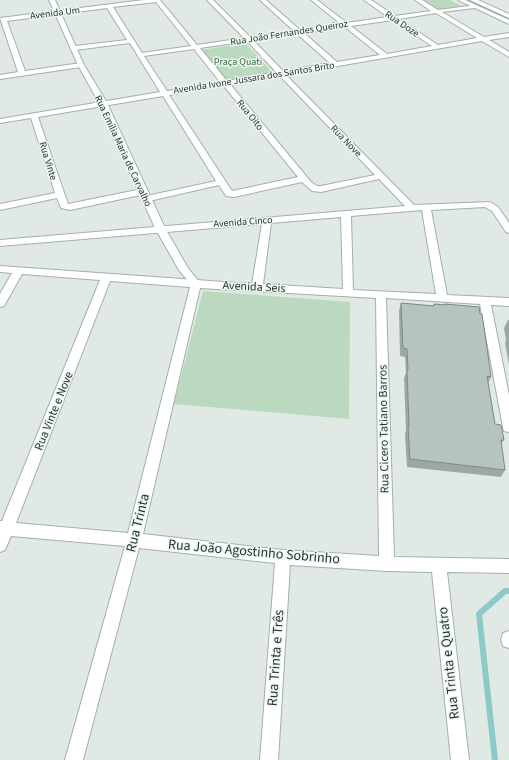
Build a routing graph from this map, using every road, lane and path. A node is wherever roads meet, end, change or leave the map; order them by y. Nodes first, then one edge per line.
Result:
1 (52, 0) edge
2 (157, 0) edge
3 (210, 0) edge
4 (263, 0) edge
5 (314, 0) edge
6 (366, 0) edge
7 (418, 0) edge
8 (461, 0) edge
9 (474, 3) edge
10 (109, 6) junction
11 (436, 11) junction
12 (59, 13) junction
13 (509, 16) edge
14 (392, 17) junction
15 (2, 20) edge
16 (509, 22) edge
17 (345, 24) junction
18 (298, 31) junction
19 (509, 35) edge
20 (248, 39) junction
21 (131, 40) junction
22 (484, 40) junction
23 (195, 47) junction
24 (437, 47) junction
25 (75, 48) junction
26 (509, 55) edge
27 (141, 56) junction
28 (386, 56) junction
29 (335, 64) junction
30 (81, 65) junction
31 (22, 73) junction
32 (281, 73) junction
33 (0, 77) edge
34 (224, 83) junction
35 (165, 92) junction
36 (103, 103) junction
37 (34, 115) junction
38 (0, 121) edge
39 (380, 176) junction
40 (303, 179) junction
41 (221, 182) junction
42 (59, 195) junction
43 (144, 196) junction
44 (0, 207) edge
45 (426, 207) junction
46 (412, 208) junction
47 (346, 214) junction
48 (267, 221) junction
49 (160, 228) junction
50 (509, 230) edge
51 (0, 243) edge
52 (0, 269) edge
53 (19, 270) junction
54 (108, 276) junction
55 (196, 284) junction
56 (257, 287) junction
57 (348, 292) junction
58 (380, 294) junction
59 (442, 297) junction
60 (485, 301) junction
61 (509, 302) edge
62 (0, 304) edge
63 (509, 427) edge
64 (3, 528) edge
65 (134, 540) junction
66 (0, 545) edge
67 (283, 557) junction
68 (387, 564) junction
69 (439, 566) junction
70 (509, 566) edge
71 (74, 760) edge
72 (269, 760) edge
73 (460, 760) edge

1 - 12 street, Rua Emília Maria de Carvalho
2 - 10 street, Avenida Um
2 - 23 street, Rua Oito
3 - 20 street, Rua Nove
4 - 18 street
5 - 17 street
6 - 14 street, Rua Doze
7 - 11 street
8 - 9 street
9 - 11 street, Rua João Fernandes Queiroz
9 - 13 street
9 - 16 street
10 - 12 street, Avenida Um
10 - 21 street
11 - 14 street, Rua João Fernandes Queiroz
11 - 22 street
12 - 15 street, Avenida Um
12 - 25 street, Rua Emília Maria de Carvalho
14 - 17 street, Rua João Fernandes Queiroz
14 - 24 street, Rua Doze
15 - 31 street
17 - 18 street, Rua João Fernandes Queiroz
17 - 28 street
18 - 20 street, Rua João Fernandes Queiroz
18 - 29 street
19 - 22 street, Avenida Ivone Jussara dos Santos Brito
20 - 23 street, Rua João Fernandes Queiroz
20 - 32 street, Rua Nove
21 - 25 street
21 - 27 street
22 - 24 street, Avenida Ivone Jussara dos Santos Brito
22 - 26 street
23 - 27 street, Rua João Fernandes Queiroz
23 - 34 street, Rua Oito
24 - 28 street, Avenida Ivone Jussara dos Santos Brito
25 - 30 street, Rua Emília Maria de Carvalho
27 - 35 street
28 - 29 street, Avenida Ivone Jussara dos Santos Brito
29 - 32 street, Avenida Ivone Jussara dos Santos Brito
30 - 31 street
30 - 36 street, Rua Emília Maria de Carvalho
31 - 33 street
32 - 34 street, Avenida Ivone Jussara dos Santos Brito
32 - 39 street, Rua Nove
34 - 35 street, Avenida Ivone Jussara dos Santos Brito
34 - 40 street, Rua Oito
35 - 36 street, Avenida Ivone Jussara dos Santos Brito
35 - 41 street
36 - 37 street, Avenida Ivone Jussara dos Santos Brito
36 - 43 street, Rua Emília Maria de Carvalho
37 - 38 street, Avenida Ivone Jussara dos Santos Brito
37 - 42 street, Rua Vinte
39 - 40 street, Rua Oito
39 - 46 street, Rua Nove
40 - 41 street
41 - 43 street
42 - 43 street, Rua Vinte
42 - 44 street
43 - 49 street, Rua Emília Maria de Carvalho
45 - 46 street, Avenida Cinco
45 - 50 street, Avenida Cinco
45 - 59 street
46 - 47 street, Avenida Cinco
47 - 48 street, Avenida Cinco
47 - 57 street
48 - 49 street, Avenida Cinco
48 - 56 street
49 - 51 street, Avenida Cinco
49 - 55 street, Rua Emília Maria de Carvalho
52 - 53 street, Avenida Seis
53 - 54 street, Avenida Seis
53 - 62 street
54 - 55 street, Avenida Seis
54 - 64 street, Rua Vinte e Nove
55 - 56 street, Avenida Seis
55 - 65 street, Rua Trinta
56 - 57 street, Avenida Seis
57 - 58 street, Avenida Seis
58 - 59 street, Avenida Seis
58 - 68 street, Rua Cicero Tatiano Barros
59 - 60 street, Avenida Seis
60 - 61 street, Avenida Seis
60 - 63 street
64 - 65 street, Rua João Agostinho Sobrinho
64 - 66 street, Rua Vinte e Nove
65 - 67 street, Rua João Agostinho Sobrinho
65 - 71 street, Rua Trinta
67 - 68 street, Rua João Agostinho Sobrinho
67 - 72 street, Rua Trinta e Três
68 - 69 street, Rua João Agostinho Sobrinho
69 - 70 street, Rua João Agostinho Sobrinho
69 - 73 street, Rua Trinta e Quatro

